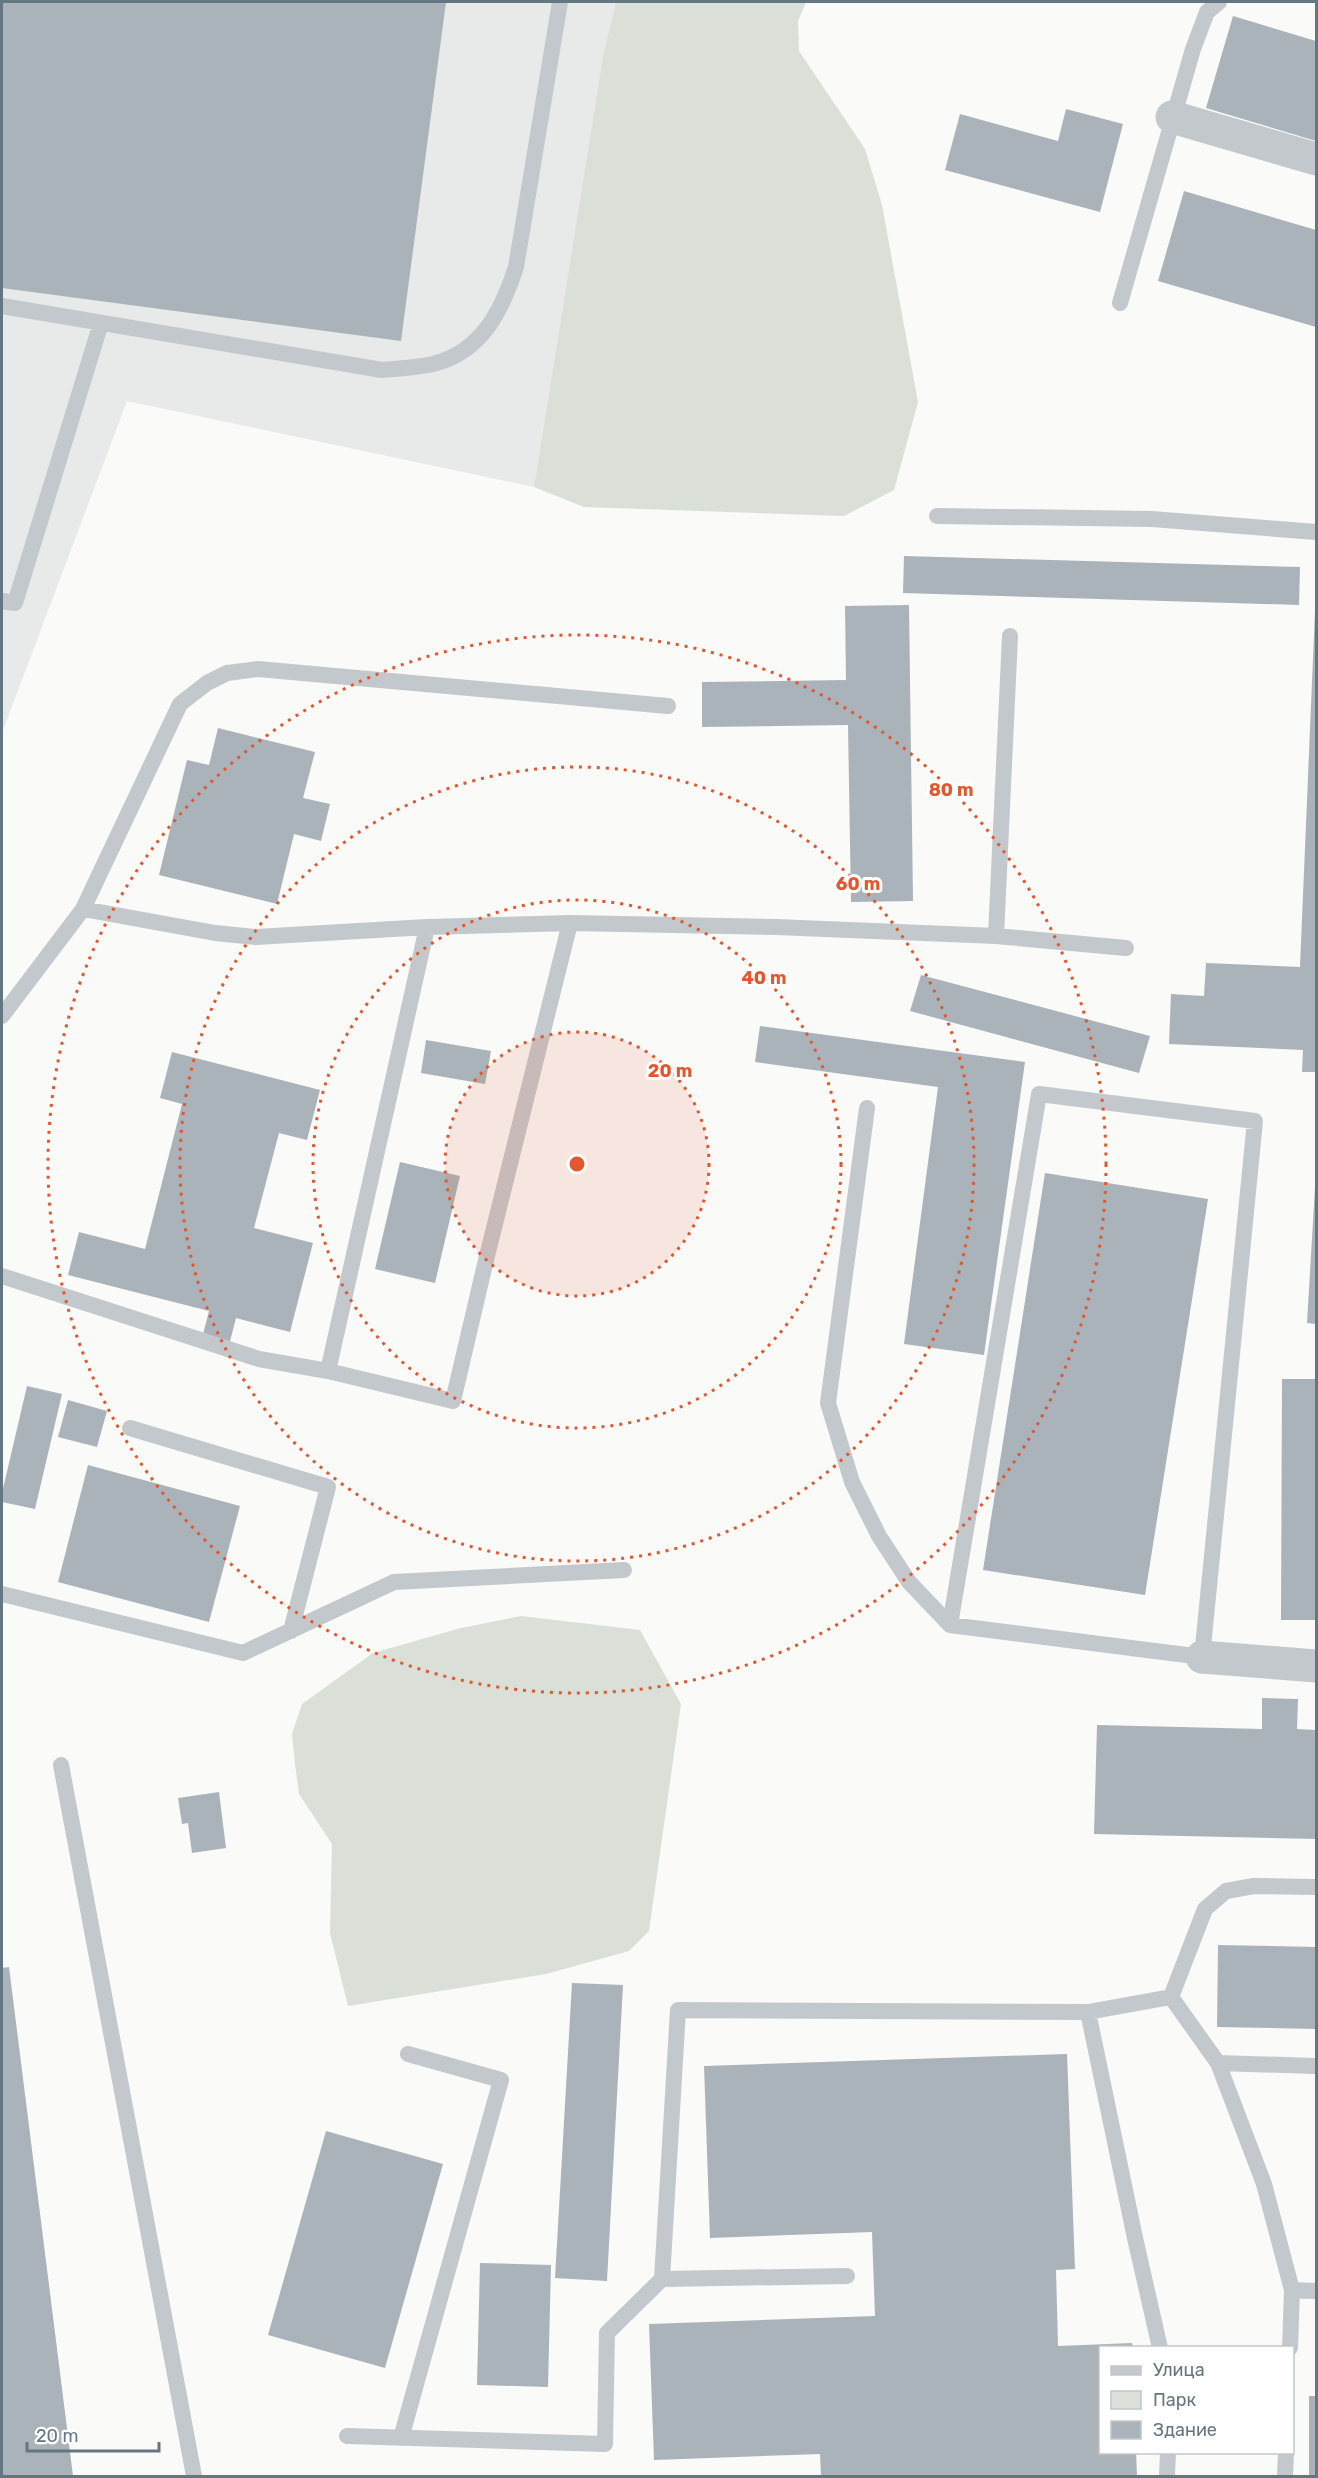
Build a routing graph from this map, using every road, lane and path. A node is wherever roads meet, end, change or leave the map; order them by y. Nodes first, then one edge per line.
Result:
1 (561, 2) edge
2 (1219, 2) edge
3 (1172, 117) junction
4 (1317, 159) edge
5 (1120, 303) dead end
6 (2, 306) edge
7 (101, 323) junction
8 (937, 516) dead end
9 (1317, 532) edge
10 (2, 601) edge
11 (1010, 636) dead end
12 (668, 706) dead end
13 (83, 909) junction
14 (570, 923) junction
15 (427, 927) junction
16 (996, 936) junction
17 (1126, 948) dead end
18 (2, 1016) edge
19 (867, 1107) dead end
20 (2, 1276) edge
21 (328, 1371) junction
22 (130, 1428) dead end
23 (624, 1570) dead end
24 (2, 1594) edge
25 (950, 1625) junction
26 (291, 1631) junction
27 (1202, 1657) junction
28 (1317, 1665) edge
29 (61, 1765) dead end
30 (1317, 1887) edge
31 (1171, 1997) junction
32 (1088, 2012) junction
33 (408, 2054) dead end
34 (1218, 2063) junction
35 (1317, 2066) edge
36 (847, 2276) dead end
37 (662, 2278) junction
38 (1292, 2290) junction
39 (1317, 2291) edge
40 (1160, 2346) edge
41 (1290, 2346) edge
42 (347, 2436) dead end
43 (401, 2438) junction
44 (1168, 2454) edge
45 (1286, 2454) edge
46 (194, 2476) edge
47 (1167, 2476) edge
48 (1285, 2476) edge

1 - 7 lane
2 - 3 lane
3 - 4 street
3 - 5 lane
6 - 7 lane
7 - 10 lane
8 - 9 lane
11 - 16 lane
12 - 13 lane
13 - 15 lane
13 - 18 lane
14 - 15 lane
14 - 16 lane
14 - 21 lane
15 - 21 lane
16 - 17 lane
19 - 25 lane
20 - 21 lane
22 - 26 lane
23 - 26 lane
24 - 26 lane
25 - 27 lane
25 - 27 lane
27 - 28 street
29 - 46 lane
30 - 31 lane
31 - 32 lane
31 - 34 lane
32 - 37 lane
32 - 40 lane
33 - 43 lane
34 - 35 lane
34 - 38 lane
36 - 37 lane
37 - 43 lane
38 - 39 lane
38 - 41 lane
42 - 43 lane
44 - 47 lane
45 - 48 lane

